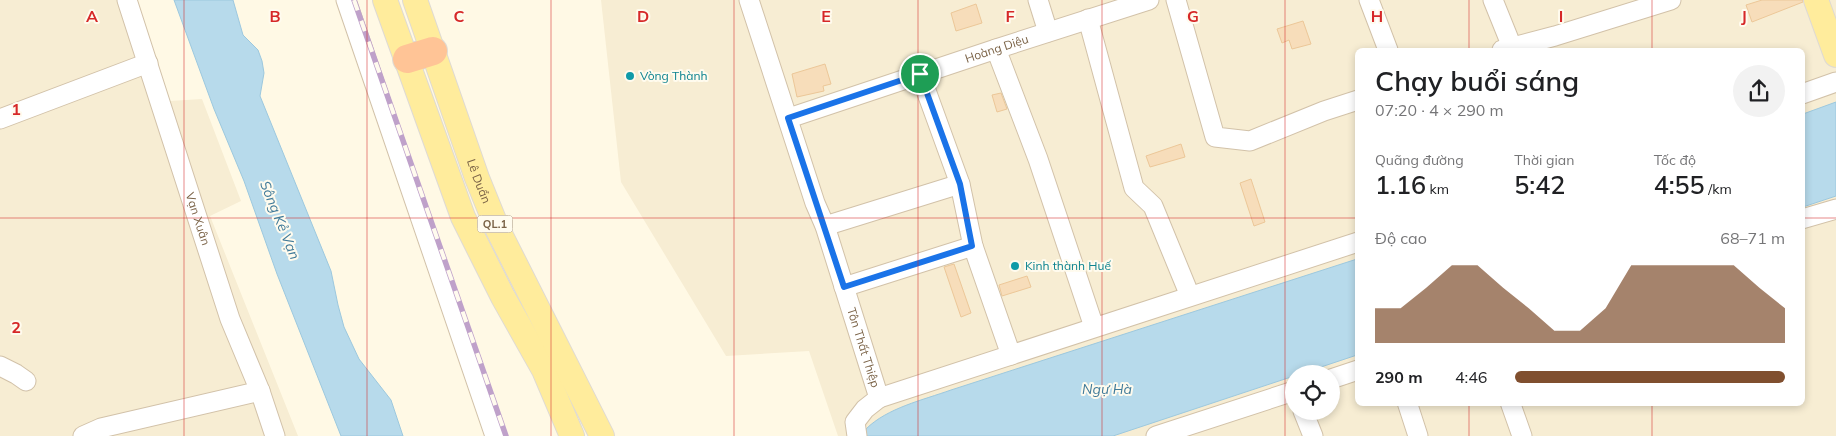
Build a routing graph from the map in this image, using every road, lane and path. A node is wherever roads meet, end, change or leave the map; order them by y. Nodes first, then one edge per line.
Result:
1 (126, 0) edge
2 (346, 0) edge
3 (386, 0) edge
4 (415, 0) edge
5 (749, 0) edge
6 (1038, 0) edge
7 (1149, 0) edge
8 (1176, 0) edge
9 (1369, 0) edge
10 (1493, 0) edge
11 (1671, 0) edge
12 (1816, 0) edge
13 (1088, 19) junction
14 (1048, 32) junction
15 (1387, 48) edge
16 (1507, 48) edge
17 (996, 49) junction
18 (433, 51) junction
19 (1836, 55) edge
20 (407, 60) junction
21 (148, 63) junction
22 (920, 74) junction
23 (1836, 82) edge
24 (1805, 93) edge
25 (1355, 101) edge
26 (788, 118) junction
27 (0, 119) edge
28 (960, 184) junction
29 (1836, 209) edge
30 (1805, 218) edge
31 (825, 226) junction
32 (1355, 243) edge
33 (972, 246) junction
34 (844, 287) junction
35 (1190, 296) junction
36 (1094, 327) junction
37 (1011, 354) junction
38 (0, 366) edge
39 (1355, 371) edge
40 (1340, 376) edge
41 (26, 381) dead end
42 (260, 390) junction
43 (1285, 394) edge
44 (879, 398) junction
45 (1408, 406) edge
46 (1511, 406) edge
47 (1307, 420) edge
48 (856, 434) edge
49 (83, 436) edge
50 (275, 436) edge
51 (495, 436) edge
52 (572, 436) edge
53 (602, 436) edge
54 (1156, 436) edge
55 (1313, 436) edge
56 (1418, 436) edge
57 (1522, 436) edge

1 - 21 street, Vạn Xuân
2 - 51 street
3 - 20 main road, QL.1
4 - 18 main road, Lê Duẩn / QL.1
5 - 26 street, Tôn Thất Thiệp
6 - 14 street
7 - 13 street, Hoàng Diệu
8 - 25 street
9 - 15 street
10 - 16 street
11 - 16 street
12 - 19 main road
13 - 14 street, Hoàng Diệu
13 - 35 street
14 - 17 street, Hoàng Diệu
17 - 22 street, Hoàng Diệu
17 - 36 street
18 - 20 highway
18 - 53 main road, Lê Duẩn / QL.1
20 - 52 main road, QL.1
21 - 27 street
21 - 42 street, Vạn Xuân
22 - 26 street, Hoàng Diệu
22 - 28 street
23 - 24 street
26 - 31 street, Tôn Thất Thiệp
28 - 31 street
28 - 33 street
29 - 30 street
31 - 34 street, Tôn Thất Thiệp
32 - 35 street
33 - 34 street
33 - 37 street
34 - 44 street, Tôn Thất Thiệp
35 - 36 street
36 - 37 street
37 - 44 street
38 - 41 street
39 - 40 street
42 - 49 street
42 - 50 street, Vạn Xuân
43 - 54 street
44 - 48 street, Tôn Thất Thiệp
45 - 56 street
46 - 57 street
47 - 55 street

